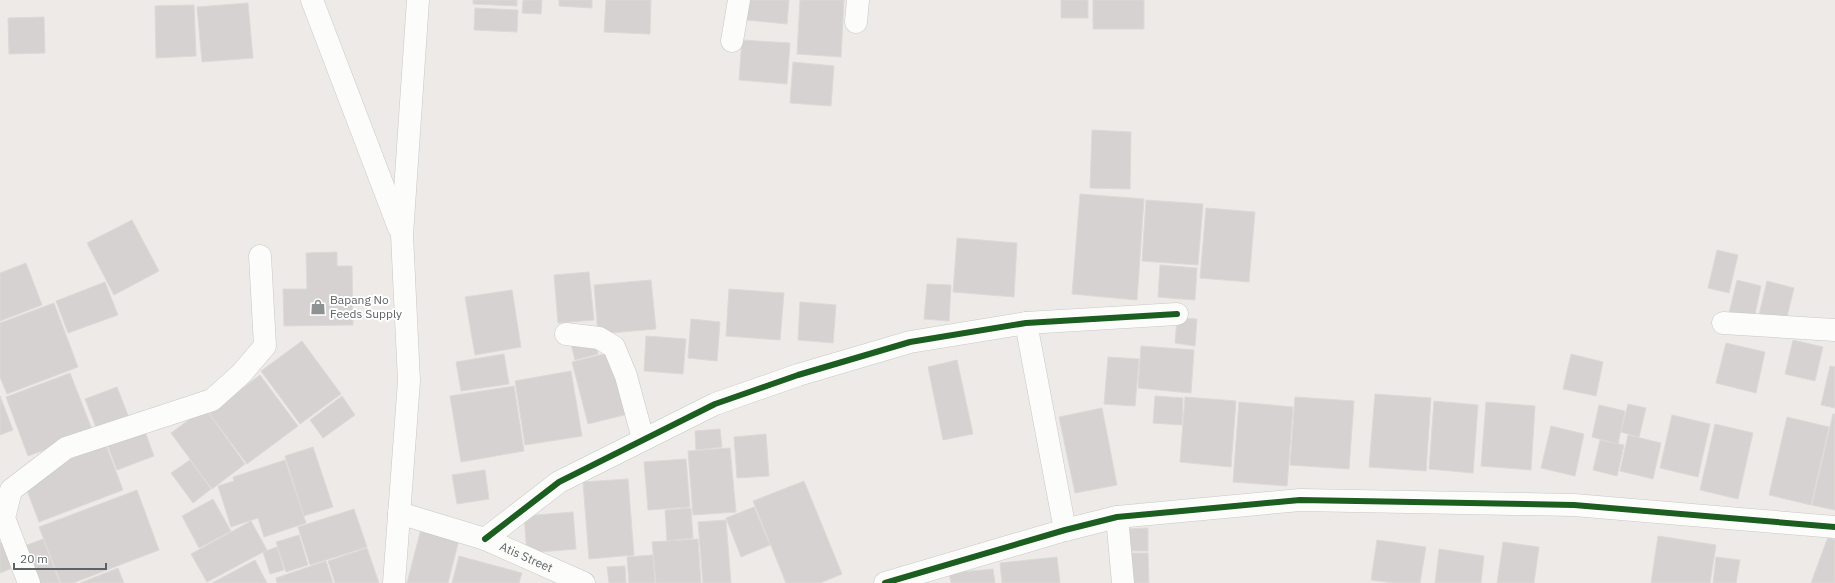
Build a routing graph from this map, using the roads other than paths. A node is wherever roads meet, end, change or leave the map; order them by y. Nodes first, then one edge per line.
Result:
1 (312, 0) edge
2 (418, 0) edge
3 (739, 0) edge
4 (858, 0) edge
5 (856, 22) dead end
6 (732, 41) dead end
7 (402, 235) junction
8 (260, 256) dead end
9 (1177, 314) dead end
10 (1026, 323) junction
11 (1723, 323) dead end
12 (1835, 330) edge
13 (566, 334) dead end
14 (643, 439) junction
15 (399, 513) junction
16 (1117, 516) junction
17 (1835, 528) edge
18 (1065, 530) junction
19 (485, 539) junction
20 (29, 583) edge
21 (394, 583) edge
22 (584, 583) edge
23 (885, 583) edge
24 (1123, 583) edge

1 - 7 street
2 - 7 street
3 - 6 street
4 - 5 street
7 - 15 street
8 - 20 street
9 - 10 street
10 - 14 street
10 - 18 street
11 - 12 street
13 - 14 street
14 - 19 street
15 - 19 street, Atis Street
15 - 21 street
16 - 17 street
16 - 18 street
16 - 24 street
18 - 23 street
19 - 22 street, Atis Street

